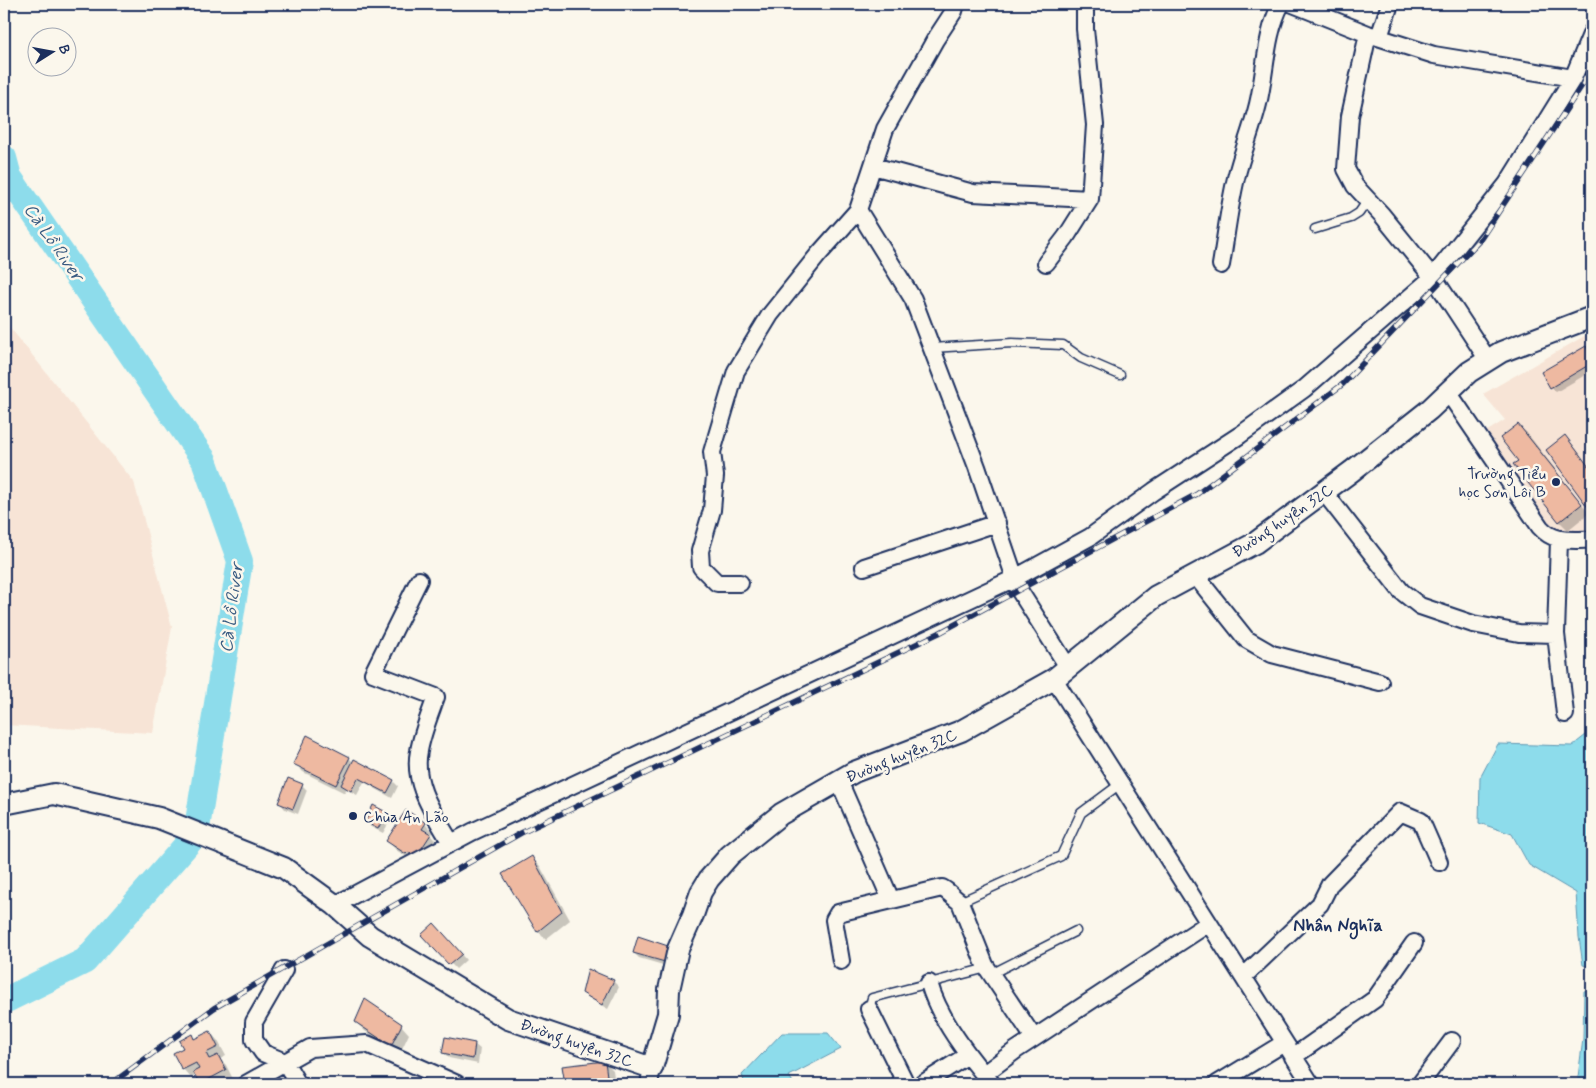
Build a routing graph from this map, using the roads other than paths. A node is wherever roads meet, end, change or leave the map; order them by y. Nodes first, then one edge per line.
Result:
1 (956, 4) edge
2 (1085, 4) edge
3 (1281, 4) edge
4 (1293, 4) edge
5 (1390, 4) edge
6 (1592, 32) edge
7 (1374, 35) junction
8 (1573, 78) junction
9 (873, 166) junction
10 (1090, 199) junction
11 (1368, 200) junction
12 (858, 210) junction
13 (1315, 229) dead end
14 (1046, 263) dead end
15 (1221, 265) dead end
16 (1432, 277) junction
17 (1592, 317) edge
18 (932, 348) junction
19 (1488, 360) junction
20 (1120, 375) dead end
21 (1448, 392) junction
22 (1324, 492) junction
23 (996, 523) junction
24 (1559, 540) junction
25 (1592, 540) edge
26 (864, 567) dead end
27 (1195, 575) junction
28 (1015, 578) junction
29 (419, 580) dead end
30 (740, 583) dead end
31 (1556, 634) junction
32 (1061, 673) junction
33 (1380, 682) dead end
34 (1565, 714) dead end
35 (839, 781) junction
36 (1120, 784) junction
37 (4, 804) edge
38 (451, 843) junction
39 (1438, 862) dead end
40 (891, 900) junction
41 (960, 902) junction
42 (335, 905) junction
43 (1209, 924) junction
44 (1076, 931) dead end
45 (1414, 943) dead end
46 (841, 961) dead end
47 (284, 970) dead end
48 (989, 971) junction
49 (1243, 977) junction
50 (929, 983) junction
51 (869, 1009) joint
52 (1034, 1038) junction
53 (1452, 1041) dead end
54 (1284, 1042) junction
55 (968, 1055) junction
56 (1293, 1057) junction
57 (285, 1062) junction
58 (651, 1076) edge
59 (988, 1079) edge
60 (246, 1084) edge
61 (298, 1084) edge
62 (457, 1084) edge
63 (906, 1084) edge
64 (922, 1084) edge
65 (1217, 1084) edge
66 (1310, 1084) edge
67 (1420, 1084) edge

1 - 9 street
2 - 10 street
3 - 15 street
4 - 7 street
5 - 7 street
6 - 8 street
7 - 8 street
7 - 11 street
8 - 16 street
9 - 10 street
9 - 12 street
10 - 14 street
11 - 13 lane
11 - 16 street
12 - 18 street
12 - 30 street
16 - 19 street
16 - 28 street
17 - 19 street, Đường huyện 32C
18 - 20 lane
18 - 23 street
19 - 21 street, Đường huyện 32C
21 - 22 street, Đường huyện 32C
21 - 24 street
22 - 27 street, Đường huyện 32C
22 - 31 street
23 - 26 street
23 - 28 street
24 - 25 street
24 - 31 street
27 - 32 street, Đường huyện 32C
27 - 33 street
28 - 32 street
28 - 38 street
29 - 38 street
31 - 34 street
32 - 35 street, Đường huyện 32C
32 - 36 street
35 - 40 street
35 - 58 street, Đường huyện 32C
36 - 41 lane
36 - 43 street
37 - 42 street, Đường huyện 32C
38 - 42 street
39 - 49 street
40 - 41 street
40 - 46 street
41 - 48 street
42 - 58 street, Đường huyện 32C
43 - 49 street
43 - 52 street
44 - 48 lane
45 - 56 street
47 - 57 street
48 - 50 lane
48 - 52 street
49 - 54 street
50 - 51 lane
50 - 55 street
51 - 63 street
52 - 59 street
53 - 67 street
54 - 56 street
54 - 65 street
55 - 59 street
55 - 64 street
56 - 66 street
57 - 60 street
57 - 61 street
57 - 62 street

